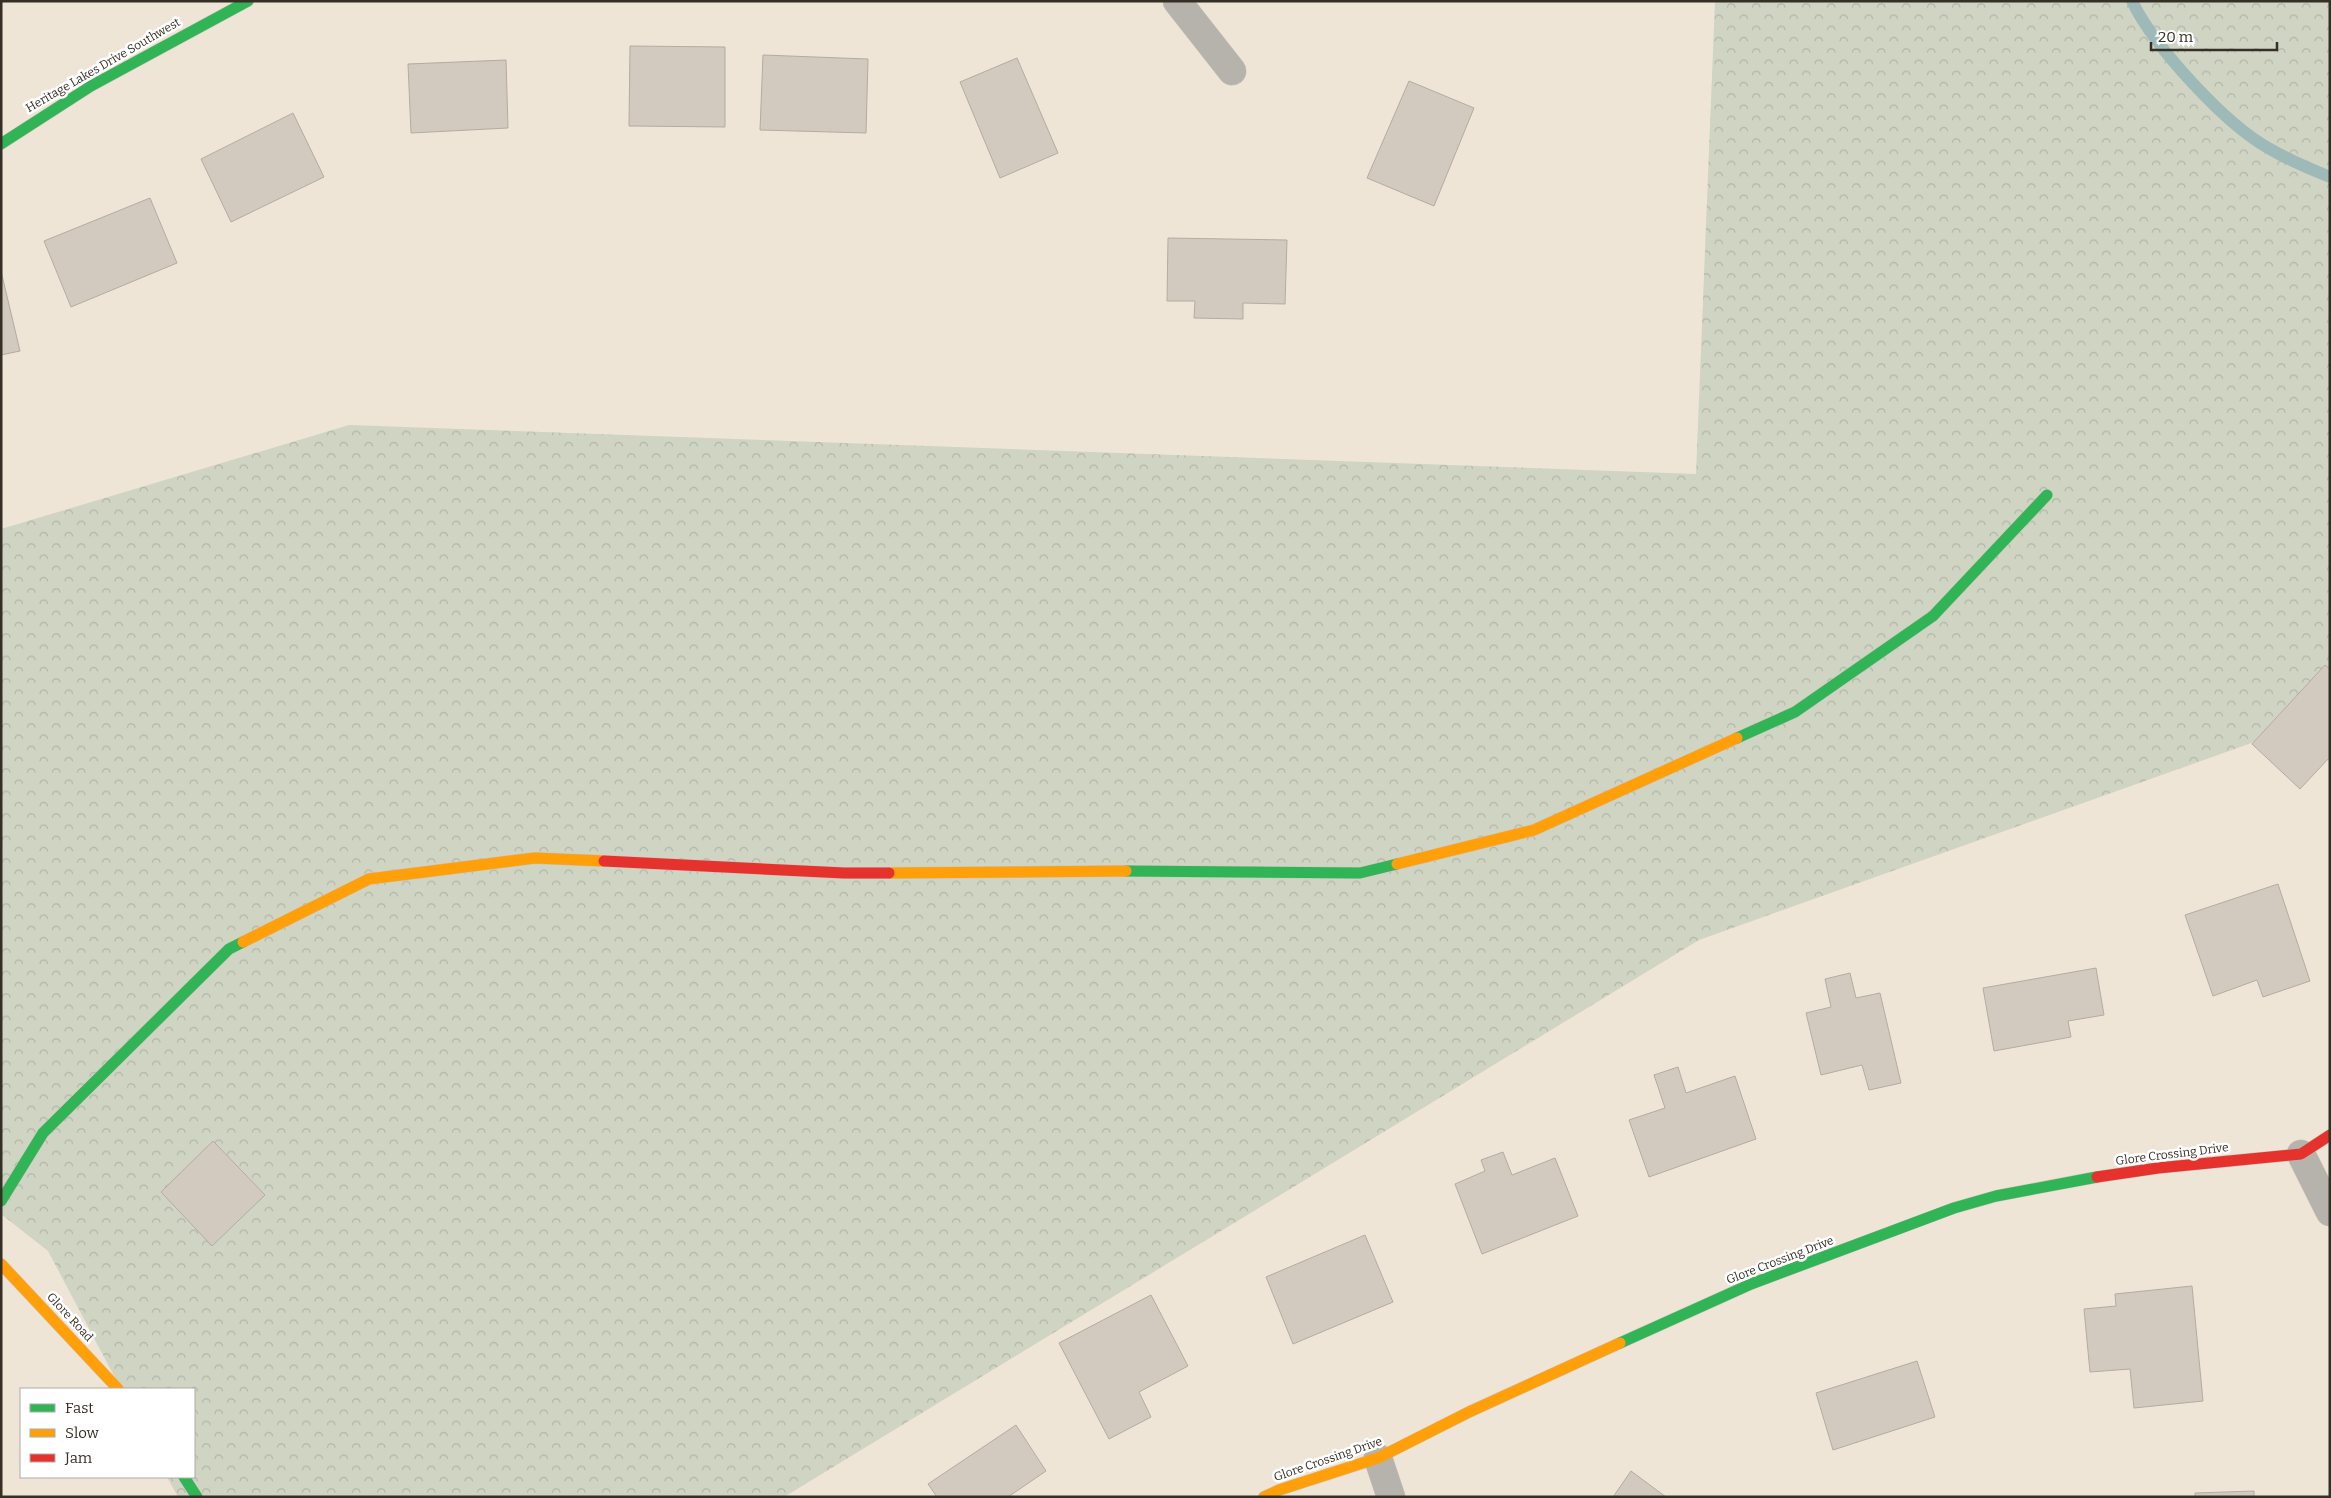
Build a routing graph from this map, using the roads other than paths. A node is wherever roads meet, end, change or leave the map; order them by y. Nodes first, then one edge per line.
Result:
1 (248, 1) edge
2 (1176, 1) edge
3 (1232, 71) dead end
4 (1, 144) edge
5 (2047, 495) dead end
6 (2330, 1135) edge
7 (2301, 1154) junction
8 (1, 1201) edge
9 (2330, 1212) edge
10 (1, 1264) edge
11 (117, 1388) edge
12 (1378, 1458) junction
13 (185, 1478) edge
14 (197, 1497) edge
15 (1264, 1497) edge
16 (1391, 1497) edge

1 - 4 street, Heritage Lakes Drive Southwest
2 - 3 street
5 - 8 street
6 - 7 street, Glore Crossing Drive
7 - 9 street
7 - 12 street, Glore Crossing Drive
10 - 11 street, Glore Road
12 - 15 street, Glore Crossing Drive
12 - 16 street
13 - 14 street

